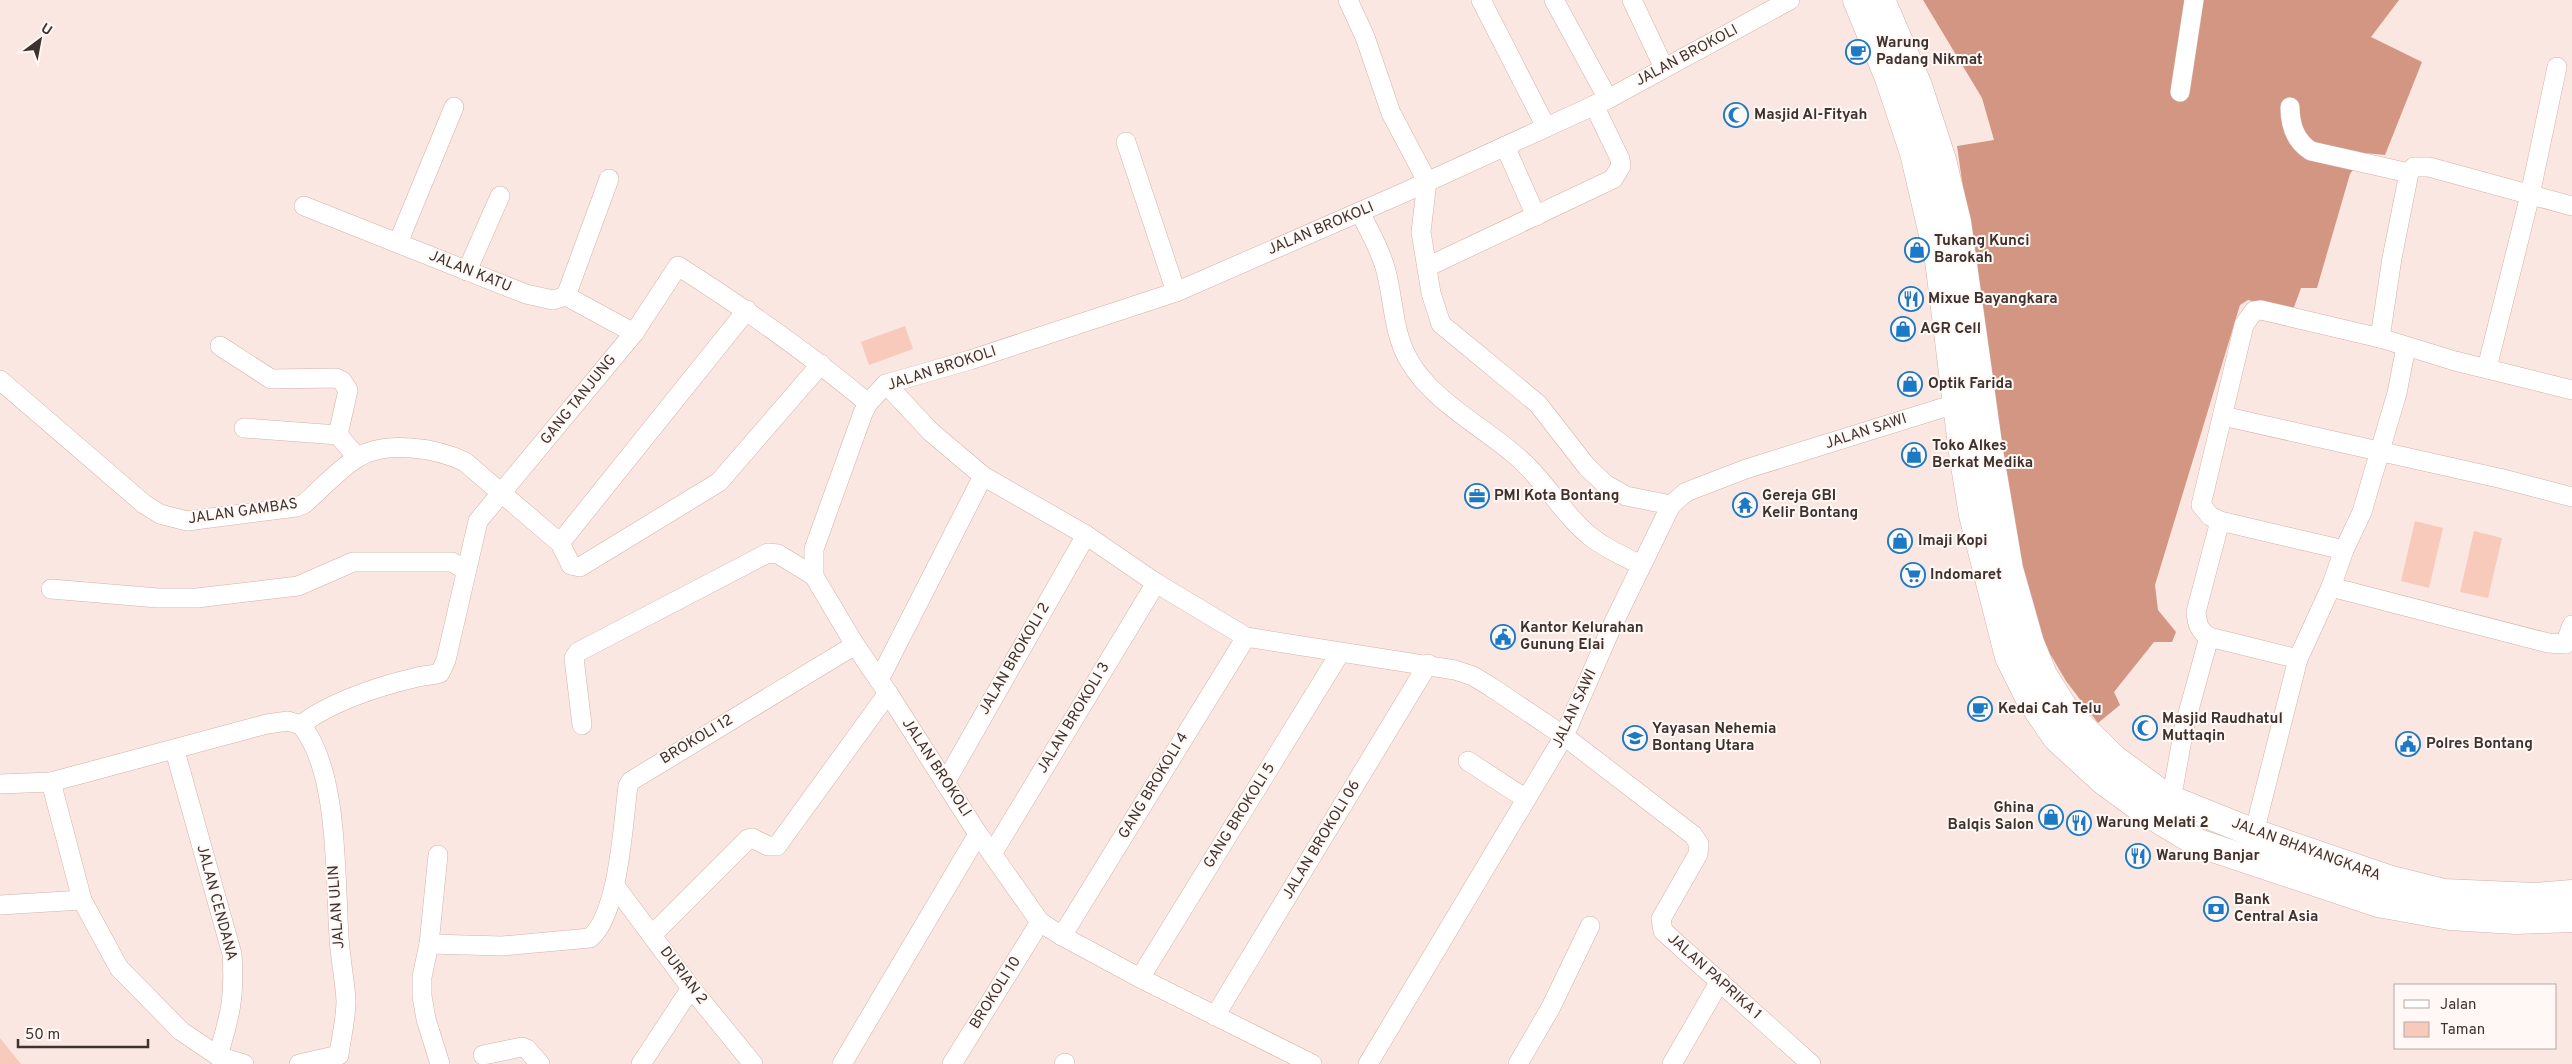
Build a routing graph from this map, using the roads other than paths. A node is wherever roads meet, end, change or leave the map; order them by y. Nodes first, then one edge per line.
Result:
1 (1348, 0) edge
2 (1481, 0) edge
3 (1554, 0) edge
4 (1632, 0) edge
5 (1790, 0) edge
6 (1857, 0) edge
7 (1881, 0) edge
8 (2194, 0) edge
9 (2557, 67) dead end
10 (1664, 68) junction
11 (2180, 92) dead end
12 (1601, 102) junction
13 (454, 107) dead end
14 (2290, 107) dead end
15 (1546, 127) junction
16 (1126, 142) dead end
17 (1505, 146) junction
18 (2410, 173) junction
19 (609, 179) dead end
20 (1427, 181) junction
21 (2530, 194) junction
22 (500, 196) dead end
23 (304, 206) dead end
24 (2572, 206) edge
25 (1366, 209) junction
26 (1536, 216) junction
27 (398, 243) junction
28 (1427, 267) junction
29 (467, 271) junction
30 (1176, 292) junction
31 (566, 296) junction
32 (747, 310) junction
33 (634, 333) junction
34 (2380, 338) junction
35 (220, 346) dead end
36 (2406, 347) junction
37 (821, 364) junction
38 (2487, 368) junction
39 (0, 380) edge
40 (886, 384) junction
41 (2572, 390) edge
42 (868, 403) junction
43 (1958, 403) junction
44 (2222, 416) junction
45 (244, 428) dead end
46 (338, 435) junction
47 (2381, 451) junction
48 (1976, 452) junction
49 (357, 457) junction
50 (983, 476) junction
51 (2572, 498) edge
52 (498, 499) junction
53 (1668, 509) junction
54 (1985, 513) junction
55 (2220, 521) junction
56 (1086, 535) junction
57 (560, 543) junction
58 (2344, 550) junction
59 (1640, 564) junction
60 (465, 570) junction
61 (814, 576) junction
62 (1156, 583) junction
63 (2332, 587) junction
64 (51, 589) dead end
65 (2572, 625) edge
66 (1246, 637) junction
67 (2209, 637) junction
68 (855, 645) junction
69 (1340, 653) junction
70 (2298, 659) junction
71 (1428, 664) junction
72 (884, 687) junction
73 (301, 725) junction
74 (582, 725) dead end
75 (1564, 736) junction
76 (175, 751) junction
77 (1468, 761) dead end
78 (51, 782) junction
79 (945, 783) junction
80 (0, 784) edge
81 (2167, 798) junction
82 (1526, 799) junction
83 (978, 834) junction
84 (2250, 845) junction
85 (992, 854) junction
86 (438, 855) dead end
87 (2304, 864) junction
88 (615, 886) junction
89 (2572, 894) edge
90 (82, 900) junction
91 (0, 905) edge
92 (2572, 918) edge
93 (1040, 922) junction
94 (1590, 926) dead end
95 (652, 935) junction
96 (1062, 936) junction
97 (428, 944) junction
98 (1140, 978) junction
99 (1720, 981) junction
100 (691, 988) junction
101 (1215, 1016) junction
102 (483, 1055) dead end
103 (218, 1056) junction
104 (340, 1059) edge
105 (244, 1064) edge
106 (299, 1064) edge
107 (440, 1064) edge
108 (540, 1064) edge
109 (641, 1064) edge
110 (753, 1064) edge
111 (842, 1064) edge
112 (952, 1064) edge
113 (1312, 1064) edge
114 (1368, 1064) edge
115 (1518, 1064) edge
116 (1672, 1064) edge
117 (1811, 1064) edge

1 - 20 street
2 - 15 street
3 - 12 street
4 - 10 street
5 - 10 street, JALAN BROKOLI
6 - 43 main road, JALAN BHAYANGKARA
7 - 48 main road, JALAN BHAYANGKARA
8 - 11 street
9 - 21 street
10 - 12 street, JALAN BROKOLI
12 - 15 street, JALAN BROKOLI
12 - 26 street
13 - 27 street
14 - 18 street
15 - 17 street, JALAN BROKOLI
16 - 30 street
17 - 20 street, JALAN BROKOLI
17 - 26 street
18 - 21 street
18 - 34 street
19 - 31 street
20 - 25 street, JALAN BROKOLI
20 - 28 street
21 - 24 street
21 - 38 street
22 - 29 street
23 - 27 street, JALAN KATU
25 - 30 street, JALAN BROKOLI
25 - 59 street
26 - 28 street
27 - 29 street, JALAN KATU
28 - 53 street
29 - 31 street, JALAN KATU
30 - 40 street, JALAN BROKOLI
31 - 33 street
32 - 33 street, GANG TANJUNG
32 - 37 street
32 - 57 street
33 - 52 street, GANG TANJUNG
34 - 36 street
34 - 44 street
35 - 46 street
36 - 38 street
36 - 47 street
37 - 42 street
37 - 57 street
38 - 41 street
39 - 49 street, JALAN GAMBAS
40 - 42 street, JALAN BROKOLI
40 - 50 street
42 - 61 street, JALAN BROKOLI
43 - 48 main road, JALAN BHAYANGKARA
43 - 53 street, JALAN SAWI
44 - 47 street
44 - 55 street
45 - 46 street
46 - 49 street
47 - 51 street
47 - 58 street
48 - 54 main road, JALAN BHAYANGKARA
49 - 52 street, JALAN GAMBAS
50 - 56 street
50 - 72 street
52 - 57 street, JALAN GAMBAS
52 - 60 street, GANG TANJUNG
53 - 59 street, JALAN SAWI
54 - 81 main road, JALAN BHAYANGKARA
54 - 84 main road, JALAN BHAYANGKARA
55 - 58 street
55 - 67 street
56 - 62 street
56 - 79 street, JALAN BROKOLI 2
58 - 63 street
59 - 75 street, JALAN SAWI
60 - 64 street
60 - 73 street
61 - 68 street, JALAN BROKOLI
61 - 74 street
62 - 66 street
62 - 85 street, JALAN BROKOLI 3
63 - 65 street
63 - 70 street
66 - 69 street
66 - 96 street, GANG BROKOLI 4
67 - 70 street
67 - 81 street
68 - 72 street, JALAN BROKOLI
68 - 88 street, BROKOLI 12
69 - 71 street
69 - 98 street, GANG BROKOLI 5
70 - 84 street
71 - 75 street
71 - 101 street, JALAN BROKOLI 06
72 - 79 street, JALAN BROKOLI
72 - 95 street
73 - 76 street
73 - 104 street, JALAN ULIN
75 - 82 street, JALAN SAWI
75 - 99 street, JALAN PAPRIKA 1
76 - 78 street
76 - 103 street, JALAN CENDANA
77 - 82 street
78 - 80 street
78 - 90 street
79 - 83 street, JALAN BROKOLI
81 - 84 main road, JALAN BHAYANGKARA
82 - 114 street, JALAN SAWI
83 - 85 street, JALAN BROKOLI
83 - 111 street
84 - 87 main road, JALAN BHAYANGKARA
85 - 93 street, JALAN BROKOLI
86 - 97 street
87 - 89 main road, JALAN BHAYANGKARA
87 - 92 main road, JALAN BHAYANGKARA
88 - 95 street, DURIAN 2
88 - 97 street, BROKOLI 12
90 - 91 street
90 - 103 street
93 - 96 street, JALAN BROKOLI
93 - 112 street, BROKOLI 10
94 - 115 street
95 - 100 street, DURIAN 2
96 - 98 street, JALAN BROKOLI
97 - 107 street
98 - 101 street, JALAN BROKOLI
99 - 116 street
99 - 117 street, JALAN PAPRIKA 1
100 - 109 street
100 - 110 street, DURIAN 2
101 - 113 street, JALAN BROKOLI
102 - 108 street
103 - 105 street
104 - 106 street, JALAN ULIN

